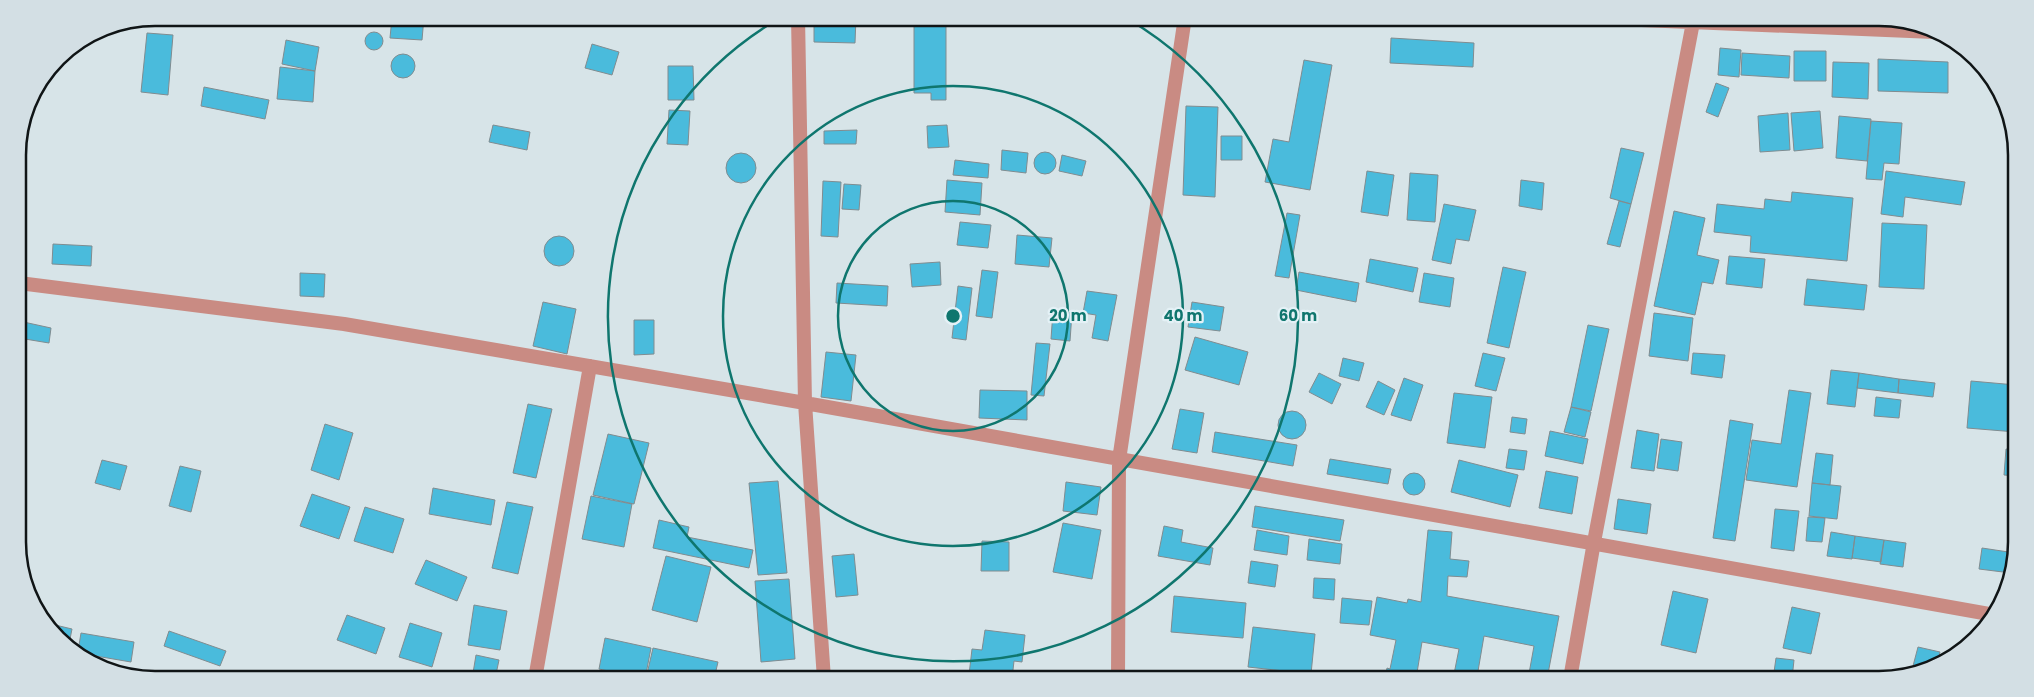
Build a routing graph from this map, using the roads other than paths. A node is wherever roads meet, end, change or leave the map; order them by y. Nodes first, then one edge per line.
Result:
1 (798, 26) edge
2 (1184, 26) edge
3 (1693, 26) edge
4 (1814, 26) edge
5 (1912, 31) edge
6 (27, 284) edge
7 (590, 366) junction
8 (805, 403) junction
9 (1119, 460) junction
10 (1594, 542) junction
11 (1986, 613) edge
12 (1118, 670) edge
13 (1572, 670) edge
14 (537, 671) edge
15 (823, 671) edge

1 - 8 street
2 - 9 street
3 - 10 street
4 - 5 street
6 - 7 street
7 - 8 street
7 - 14 street
8 - 9 street
8 - 15 street
9 - 10 street
9 - 12 street
10 - 11 street
10 - 13 street

